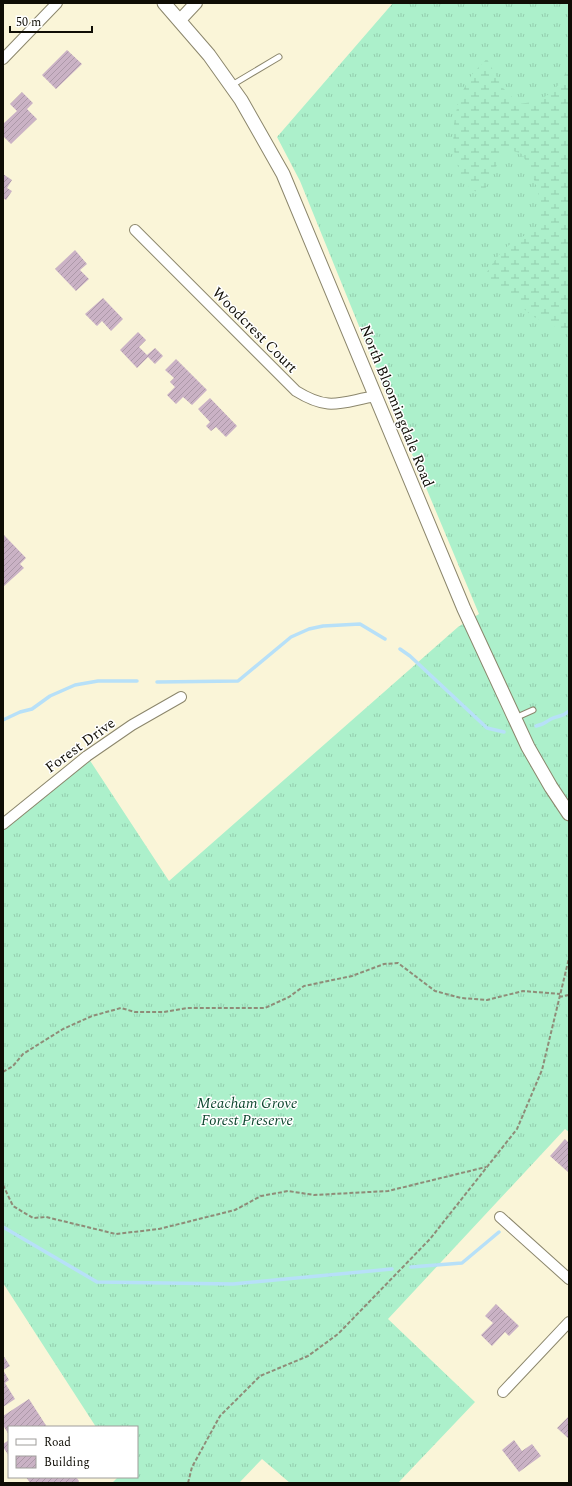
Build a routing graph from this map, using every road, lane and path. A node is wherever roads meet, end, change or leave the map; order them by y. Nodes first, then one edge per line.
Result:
1 (57, 3) edge
2 (164, 3) edge
3 (196, 3) edge
4 (180, 20) junction
5 (279, 57) dead end
6 (3, 59) edge
7 (231, 86) junction
8 (135, 230) dead end
9 (376, 396) junction
10 (181, 697) dead end
11 (533, 710) dead end
12 (514, 718) junction
13 (569, 814) edge
14 (3, 824) edge
15 (569, 958) edge
16 (560, 995) junction
17 (569, 995) edge
18 (3, 1072) edge
19 (487, 1167) junction
20 (3, 1185) edge
21 (500, 1217) dead end
22 (569, 1279) edge
23 (569, 1322) edge
24 (503, 1392) dead end
25 (188, 1483) edge

1 - 6 street
2 - 4 main road, North Bloomingdale Road
3 - 4 street
4 - 7 main road, North Bloomingdale Road
5 - 7 lane
7 - 9 main road, North Bloomingdale Road
8 - 9 street, Woodcrest Court
9 - 12 main road, North Bloomingdale Road
10 - 14 street, Forest Drive
11 - 12 lane
12 - 13 main road, North Bloomingdale Road
15 - 16 path
16 - 17 path
16 - 18 path
16 - 19 path
19 - 20 path
19 - 25 path
21 - 22 street
23 - 24 street

